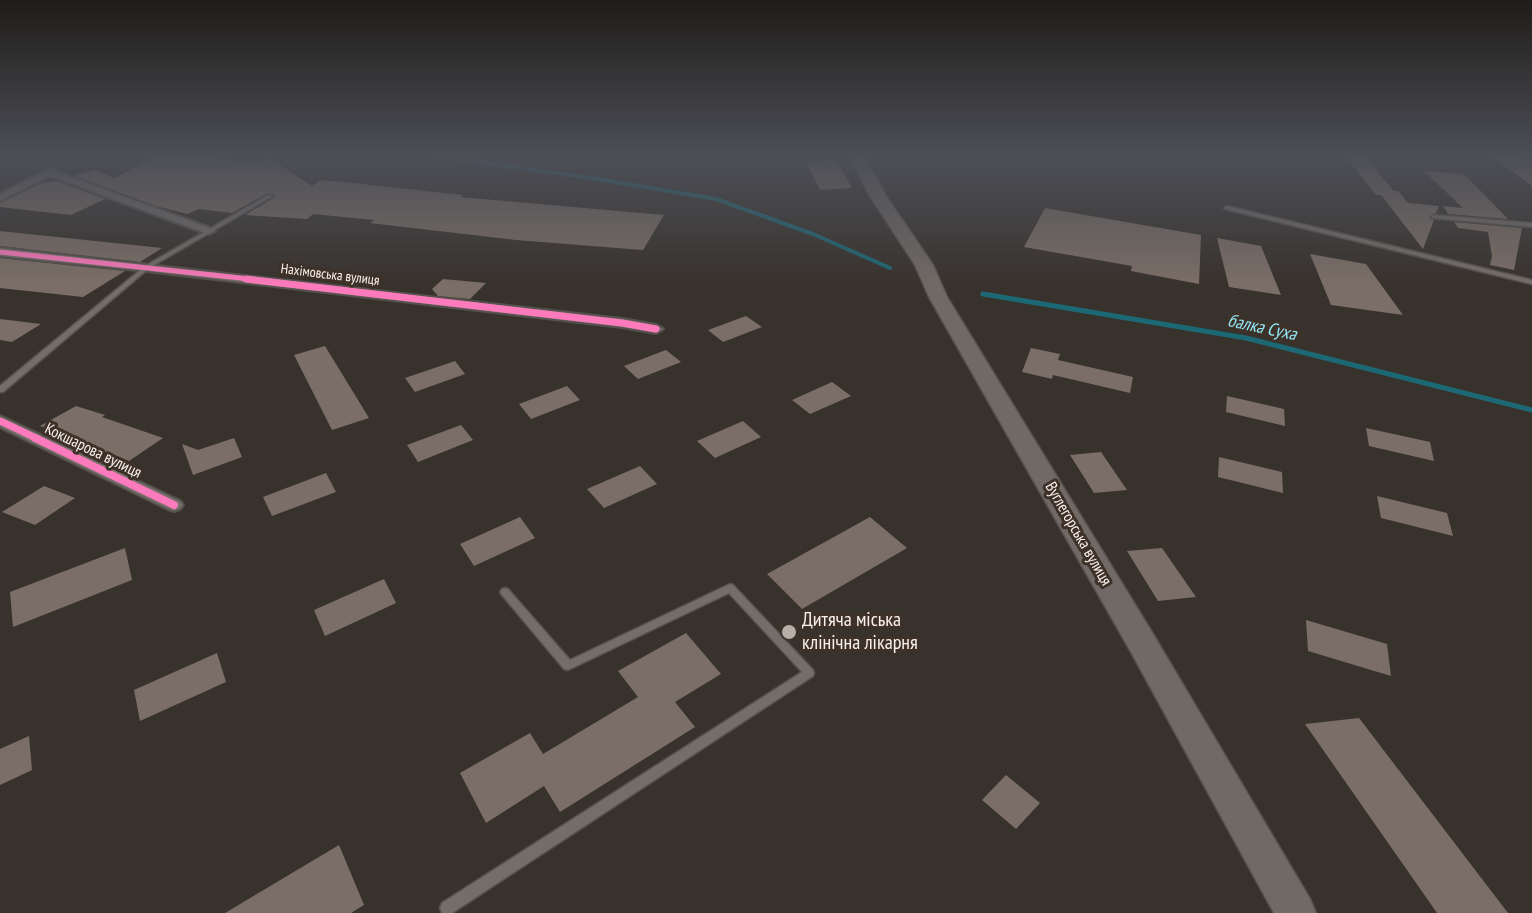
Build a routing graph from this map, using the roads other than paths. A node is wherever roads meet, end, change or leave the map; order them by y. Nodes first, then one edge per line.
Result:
1 (124, 200) edge
2 (264, 200) edge
3 (881, 200) edge
4 (1227, 208) dead end
5 (1434, 217) dead end
6 (1532, 225) edge
7 (209, 231) junction
8 (0, 252) edge
9 (147, 267) junction
10 (1532, 282) edge
11 (656, 328) dead end
12 (0, 390) edge
13 (0, 421) edge
14 (174, 505) dead end
15 (505, 592) dead end
16 (447, 908) dead end
17 (1296, 913) edge

1 - 7 street
2 - 7 lane
3 - 17 main road, Вуглегорська вулиця
4 - 10 lane
5 - 6 lane
7 - 9 lane
8 - 9 street, Нахімовська вулиця
9 - 11 street, Нахімовська вулиця
9 - 12 lane
13 - 14 street, Кокшарова вулиця
15 - 16 lane

